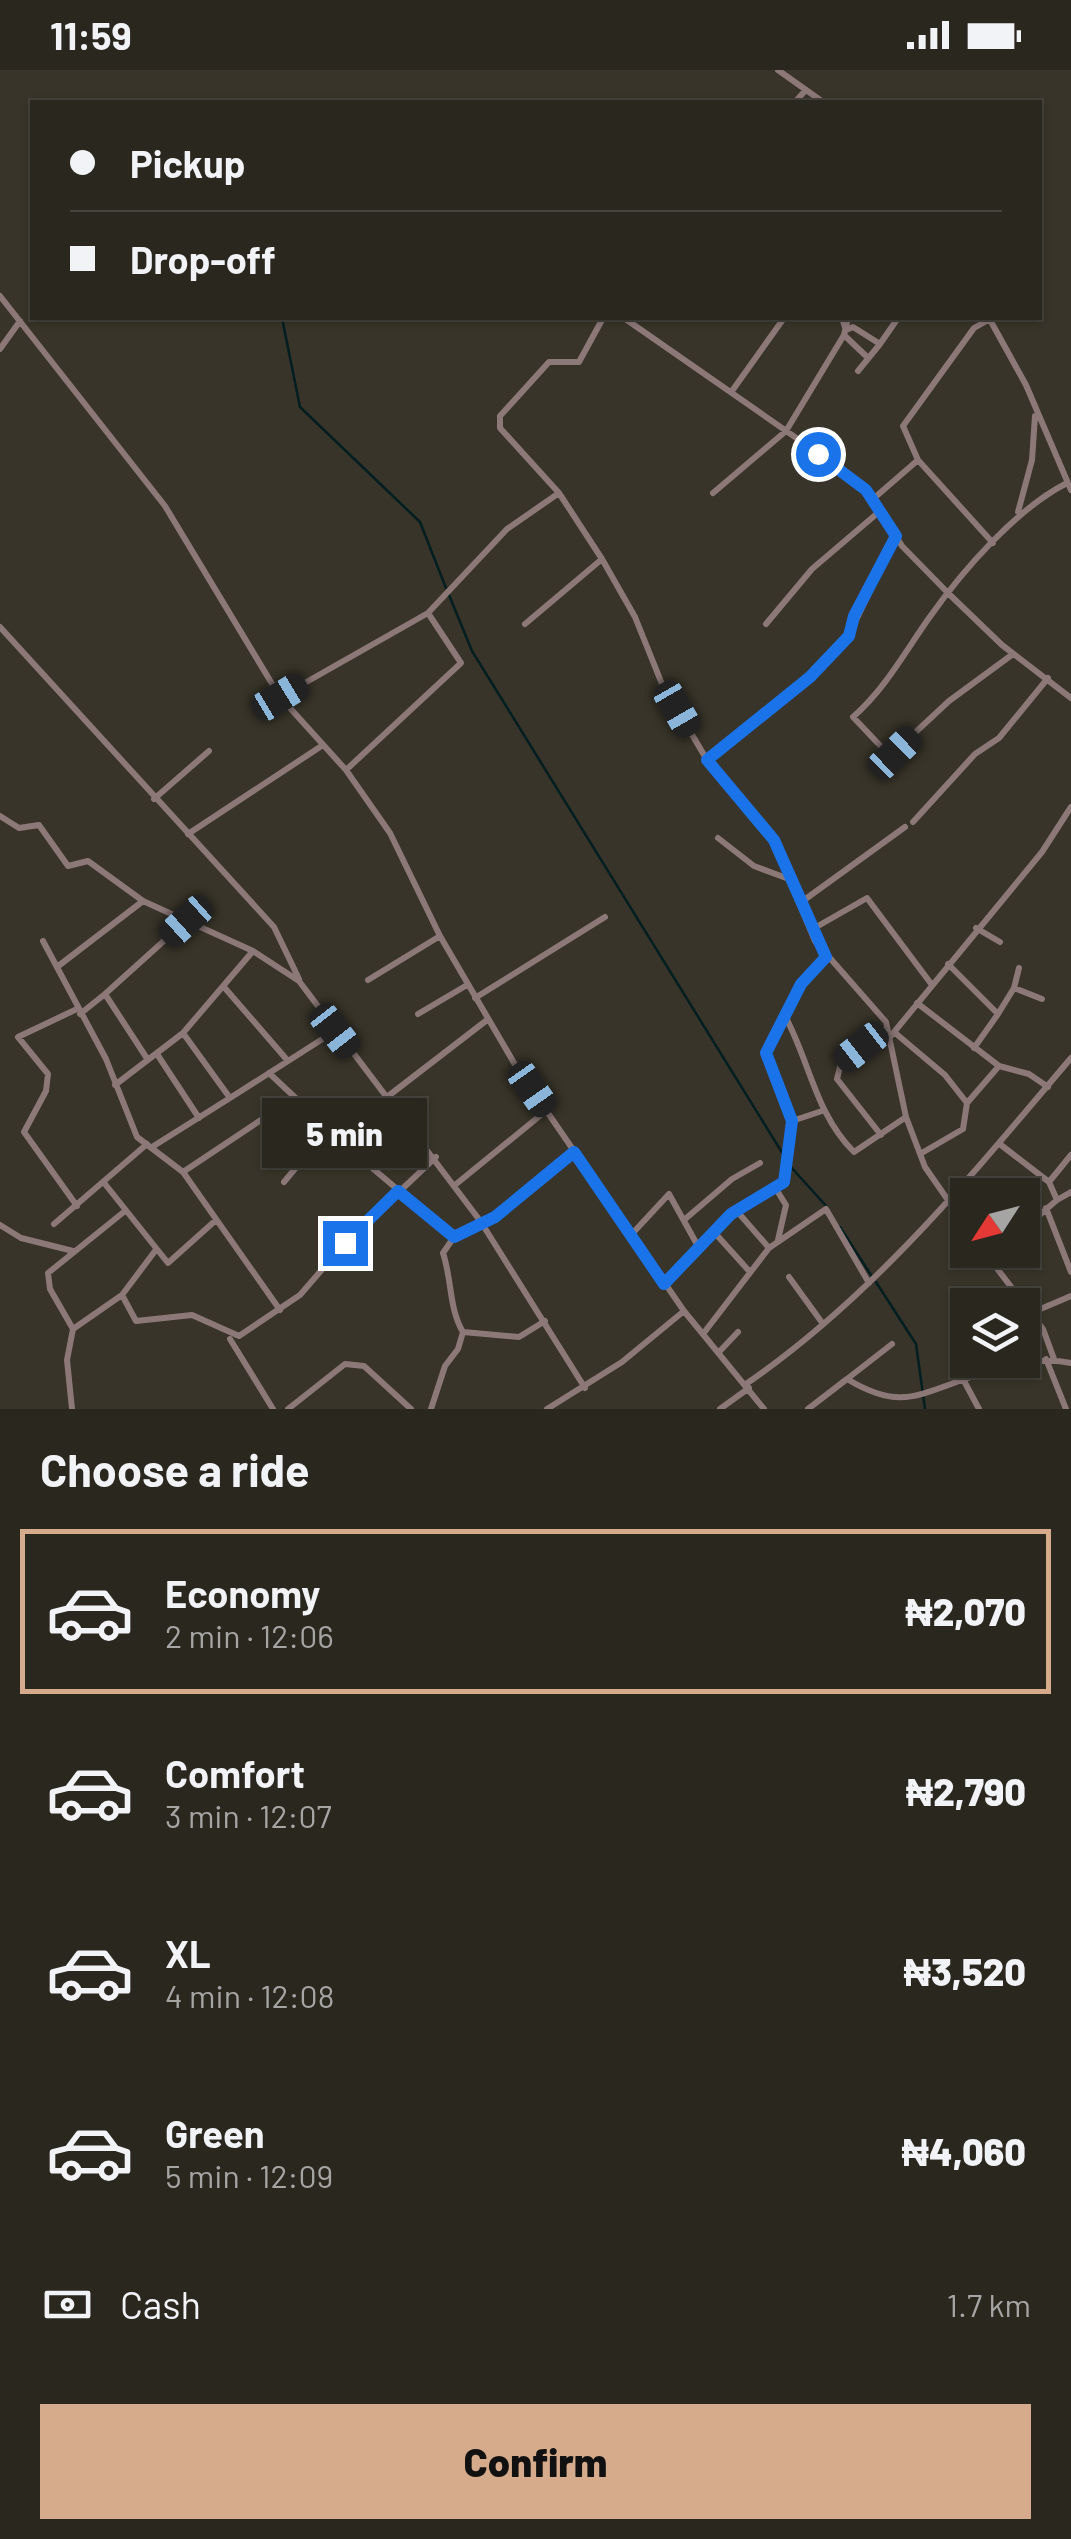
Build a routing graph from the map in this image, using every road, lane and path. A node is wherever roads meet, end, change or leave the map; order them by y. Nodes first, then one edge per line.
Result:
1 (778, 70) edge
2 (805, 91) junction
3 (797, 100) edge
4 (820, 100) edge
5 (0, 296) edge
6 (602, 320) edge
7 (627, 320) edge
8 (783, 320) edge
9 (845, 320) edge
10 (897, 320) edge
11 (986, 320) edge
12 (990, 320) edge
13 (20, 321) junction
14 (845, 333) junction
15 (880, 344) junction
16 (0, 349) edge
17 (866, 356) dead end
18 (858, 371) dead end
19 (732, 392) junction
20 (1035, 408) junction
21 (786, 431) junction
22 (918, 460) junction
23 (1069, 487) edge
24 (559, 493) junction
25 (713, 493) dead end
26 (874, 499) junction
27 (880, 511) junction
28 (1018, 513) junction
29 (896, 536) junction
30 (993, 542) junction
31 (602, 559) junction
32 (949, 594) junction
33 (428, 613) junction
34 (525, 624) dead end
35 (766, 624) dead end
36 (0, 627) edge
37 (1012, 654) junction
38 (1048, 678) junction
39 (1070, 693) edge
40 (280, 697) junction
41 (323, 745) junction
42 (209, 752) dead end
43 (890, 756) junction
44 (707, 760) junction
45 (346, 770) junction
46 (875, 770) dead end
47 (154, 799) junction
48 (1071, 807) edge
49 (0, 816) edge
50 (912, 822) dead end
51 (905, 827) dead end
52 (188, 834) junction
53 (718, 838) dead end
54 (791, 880) junction
55 (143, 901) junction
56 (800, 902) junction
57 (605, 917) dead end
58 (186, 921) junction
59 (976, 928) junction
60 (811, 930) junction
61 (440, 936) junction
62 (43, 941) dead end
63 (1000, 942) dead end
64 (253, 951) junction
65 (826, 957) junction
66 (948, 964) junction
67 (57, 967) junction
68 (1018, 968) dead end
69 (299, 980) junction
70 (368, 980) dead end
71 (932, 984) junction
72 (467, 985) junction
73 (224, 986) junction
74 (1014, 988) junction
75 (105, 994) junction
76 (475, 998) junction
77 (1042, 999) dead end
78 (917, 1004) junction
79 (78, 1012) junction
80 (418, 1014) dead end
81 (998, 1014) junction
82 (785, 1016) junction
83 (487, 1020) junction
84 (335, 1031) junction
85 (184, 1033) junction
86 (890, 1033) junction
87 (974, 1048) junction
88 (157, 1054) junction
89 (1071, 1058) edge
90 (148, 1060) junction
91 (288, 1062) junction
92 (999, 1066) junction
93 (1061, 1070) junction
94 (269, 1074) junction
95 (1071, 1077) edge
96 (115, 1085) junction
97 (1048, 1087) junction
98 (387, 1097) junction
99 (230, 1098) junction
100 (294, 1098) junction
101 (967, 1103) junction
102 (547, 1110) junction
103 (822, 1112) junction
104 (199, 1118) junction
105 (906, 1118) junction
106 (792, 1121) junction
107 (413, 1127) junction
108 (328, 1129) junction
109 (882, 1135) junction
110 (1001, 1144) junction
111 (149, 1146) junction
112 (352, 1151) junction
113 (574, 1152) junction
114 (920, 1154) junction
115 (1071, 1155) edge
116 (436, 1157) junction
117 (760, 1164) dead end
118 (183, 1172) junction
119 (972, 1178) edge
120 (284, 1182) dead end
121 (1049, 1182) junction
122 (105, 1184) junction
123 (455, 1184) junction
124 (776, 1189) junction
125 (398, 1191) junction
126 (1071, 1192) edge
127 (1056, 1200) junction
128 (950, 1204) joint
129 (77, 1206) junction
130 (1046, 1207) junction
131 (736, 1210) junction
132 (126, 1211) junction
133 (1040, 1213) edge
134 (216, 1220) junction
135 (684, 1220) junction
136 (481, 1222) junction
137 (0, 1224) edge
138 (54, 1224) dead end
139 (714, 1231) junction
140 (631, 1235) junction
141 (454, 1237) junction
142 (778, 1242) junction
143 (699, 1248) junction
144 (769, 1248) junction
145 (155, 1251) junction
146 (74, 1252) junction
147 (1070, 1265) edge
148 (996, 1268) edge
149 (750, 1272) junction
150 (790, 1277) dead end
151 (870, 1282) junction
152 (664, 1284) junction
153 (1012, 1288) edge
154 (122, 1295) junction
155 (1071, 1296) edge
156 (1040, 1309) edge
157 (280, 1310) junction
158 (684, 1311) junction
159 (545, 1321) junction
160 (823, 1324) junction
161 (1040, 1325) edge
162 (73, 1329) junction
163 (462, 1332) junction
164 (738, 1332) dead end
165 (703, 1334) junction
166 (230, 1339) dead end
167 (892, 1344) dead end
168 (719, 1352) junction
169 (1050, 1359) junction
170 (1071, 1363) edge
171 (847, 1378) junction
172 (963, 1380) junction
173 (747, 1386) junction
174 (585, 1388) junction
175 (873, 1399) junction
176 (730, 1406) edge
177 (72, 1409) edge
178 (273, 1409) edge
179 (288, 1409) edge
180 (412, 1409) edge
181 (432, 1409) edge
182 (547, 1409) edge
183 (720, 1409) edge
184 (764, 1409) edge
185 (808, 1409) edge
186 (878, 1409) edge
187 (979, 1409) edge
188 (1066, 1409) edge

1 - 2 street
2 - 3 street
2 - 4 street
5 - 13 street
6 - 24 street
7 - 19 street
8 - 19 street
9 - 14 street
10 - 15 street
11 - 22 street
12 - 20 street
13 - 16 street
13 - 40 street
14 - 15 street
14 - 17 street
14 - 21 street
15 - 18 street
19 - 21 street
20 - 23 street
20 - 28 street
21 - 25 street
21 - 26 street
22 - 26 street
22 - 30 street
23 - 28 street
24 - 31 street
24 - 33 street
26 - 27 street
27 - 29 street
27 - 35 street
28 - 30 street
29 - 32 street
29 - 44 street
30 - 32 street
31 - 34 street
31 - 44 street
32 - 37 street
32 - 43 street
33 - 40 street
33 - 45 street
36 - 47 street
37 - 38 street
37 - 43 street
38 - 39 street
38 - 50 street
40 - 41 street
41 - 45 street
41 - 52 street
42 - 47 street
43 - 46 street
44 - 54 street
45 - 61 street
47 - 52 street
48 - 59 street
49 - 55 street
51 - 56 street
52 - 69 street
53 - 54 street
54 - 56 street
55 - 58 street
55 - 67 street
56 - 60 street
57 - 76 street
58 - 64 street
58 - 75 street
59 - 63 street
59 - 66 street
60 - 65 street
60 - 71 street
61 - 70 street
61 - 72 street
62 - 67 street
64 - 69 street
64 - 73 street
65 - 82 street
65 - 86 street
66 - 71 street
66 - 81 street
67 - 79 street
68 - 74 street
69 - 84 street
71 - 78 street
72 - 76 street
72 - 80 street
73 - 85 street
73 - 91 street
74 - 77 street
74 - 81 street
75 - 79 street
75 - 90 street
76 - 83 street
78 - 86 street
78 - 87 street
79 - 96 street
79 - 129 street
81 - 87 street
82 - 103 street
82 - 106 street
83 - 98 street
83 - 102 street
84 - 91 street
84 - 98 street
85 - 88 street
85 - 99 street
86 - 101 street
86 - 105 street
86 - 109 street
87 - 92 street
88 - 90 street
88 - 104 street
89 - 93 street
90 - 96 street
91 - 94 street
92 - 97 street
92 - 101 street
93 - 95 street
93 - 97 street
94 - 99 street
94 - 100 street
96 - 111 street
97 - 110 street
98 - 107 street
99 - 104 street
100 - 108 street
100 - 118 street
101 - 114 street
102 - 113 street
102 - 123 street
103 - 106 street
103 - 109 street
104 - 111 street
105 - 109 street
105 - 114 street
106 - 124 street
107 - 112 street
107 - 116 street
108 - 112 street
108 - 120 street
110 - 119 street
110 - 121 street
111 - 118 street
111 - 122 street
112 - 125 street
113 - 136 street
113 - 140 street
114 - 128 street
115 - 121 street
116 - 123 street
116 - 125 street
117 - 135 street
118 - 134 street
121 - 127 street
122 - 129 street
122 - 132 street
123 - 136 street
124 - 131 street
124 - 142 street
125 - 141 street
125 - 157 street
126 - 127 street
127 - 130 street
128 - 151 street
129 - 138 street
130 - 133 street
130 - 147 street
131 - 139 street
131 - 144 street
132 - 145 street
132 - 146 street
134 - 145 street
134 - 157 street
135 - 140 street
135 - 143 street
136 - 141 street
136 - 159 street
137 - 146 street
139 - 143 street
139 - 149 street
140 - 152 street
141 - 163 street
142 - 144 street
142 - 151 street
143 - 152 street
144 - 149 street
145 - 154 street
146 - 162 street
148 - 153 street
149 - 165 street
150 - 160 street
151 - 160 street
152 - 158 street
154 - 157 street
154 - 162 street
155 - 156 street
158 - 165 street
158 - 174 street
159 - 163 street
159 - 174 street
160 - 173 street
161 - 169 street
162 - 177 street
163 - 181 street
164 - 168 street
165 - 168 street
166 - 178 street
167 - 171 street
168 - 173 street
169 - 170 street
169 - 172 street
169 - 188 street
171 - 175 street
171 - 185 street
172 - 175 street
172 - 187 street
173 - 176 street
173 - 184 street
174 - 182 street
175 - 186 street
176 - 183 street
179 - 180 street

